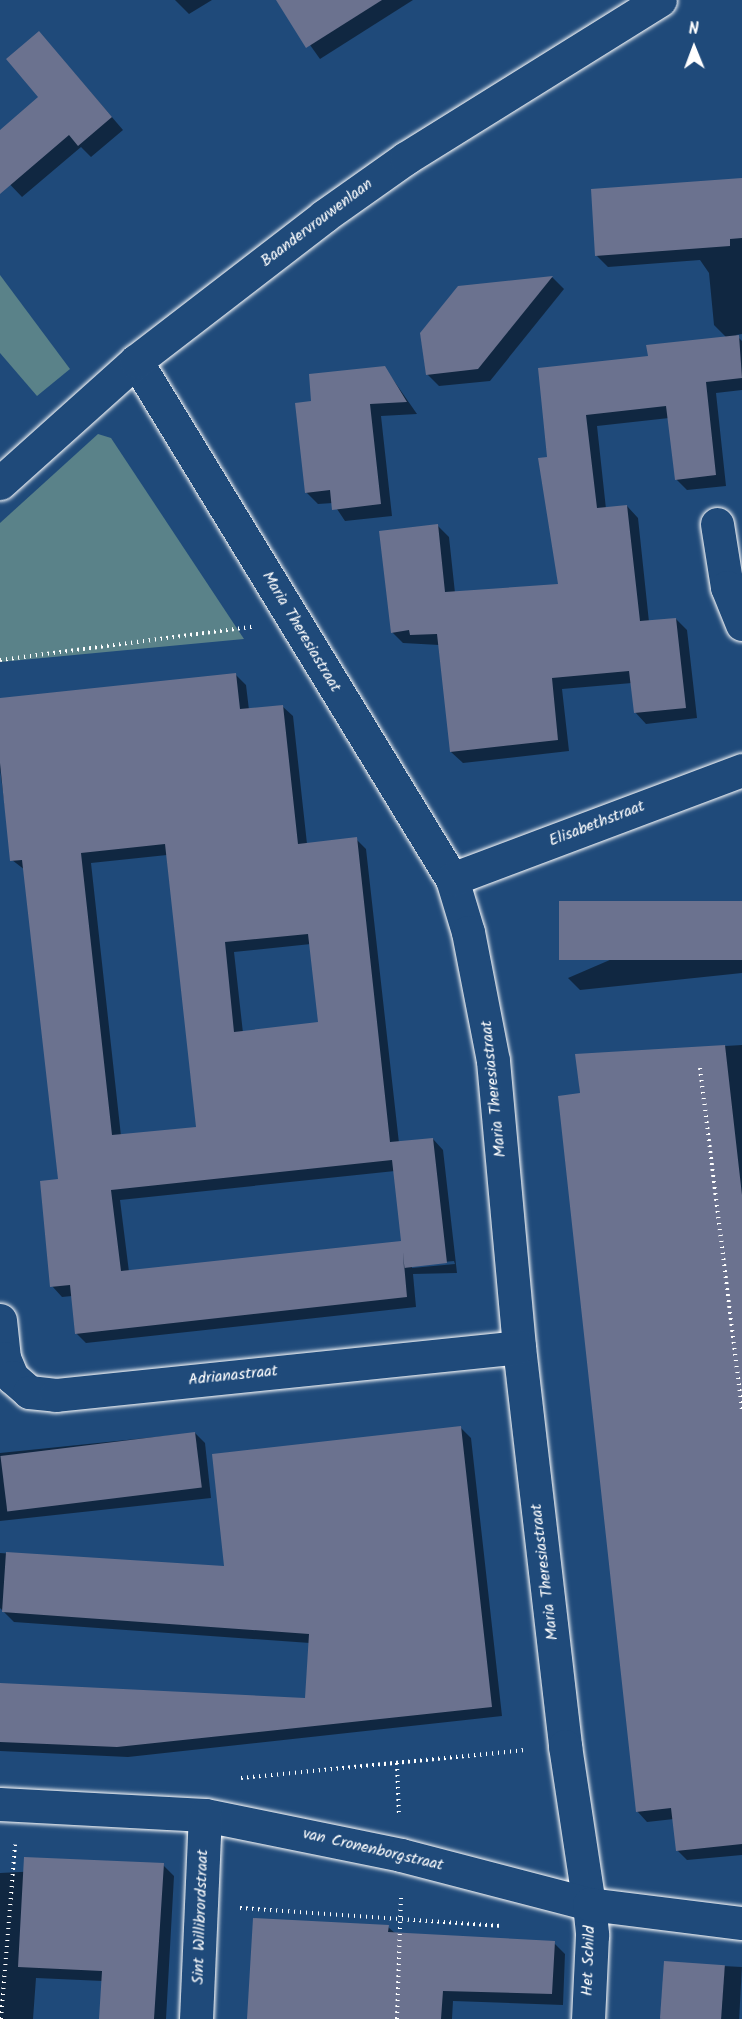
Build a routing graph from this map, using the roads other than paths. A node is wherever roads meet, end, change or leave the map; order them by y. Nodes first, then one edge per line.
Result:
1 (660, 0) edge
2 (136, 361) junction
3 (0, 483) edge
4 (717, 525) dead end
5 (742, 624) edge
6 (742, 770) edge
7 (452, 879) junction
8 (0, 1320) edge
9 (519, 1347) junction
10 (9, 1805) edge
11 (205, 1815) junction
12 (589, 1904) junction
13 (742, 1923) edge
14 (196, 2019) edge
15 (588, 2019) edge

1 - 2 street, Baandervrouwenlaan
2 - 3 street, Baandervrouwenlaan
2 - 7 street, Maria Theresiastraat
4 - 5 street
6 - 7 street, Elisabethstraat
7 - 9 street, Maria Theresiastraat
8 - 9 street, Adrianastraat
9 - 12 street, Maria Theresiastraat
10 - 11 street, van Cronenborgstraat
11 - 12 street, van Cronenborgstraat
11 - 14 street, Sint Willibrordstraat
12 - 13 street, van Cronenborgstraat
12 - 15 street, Het Schild

